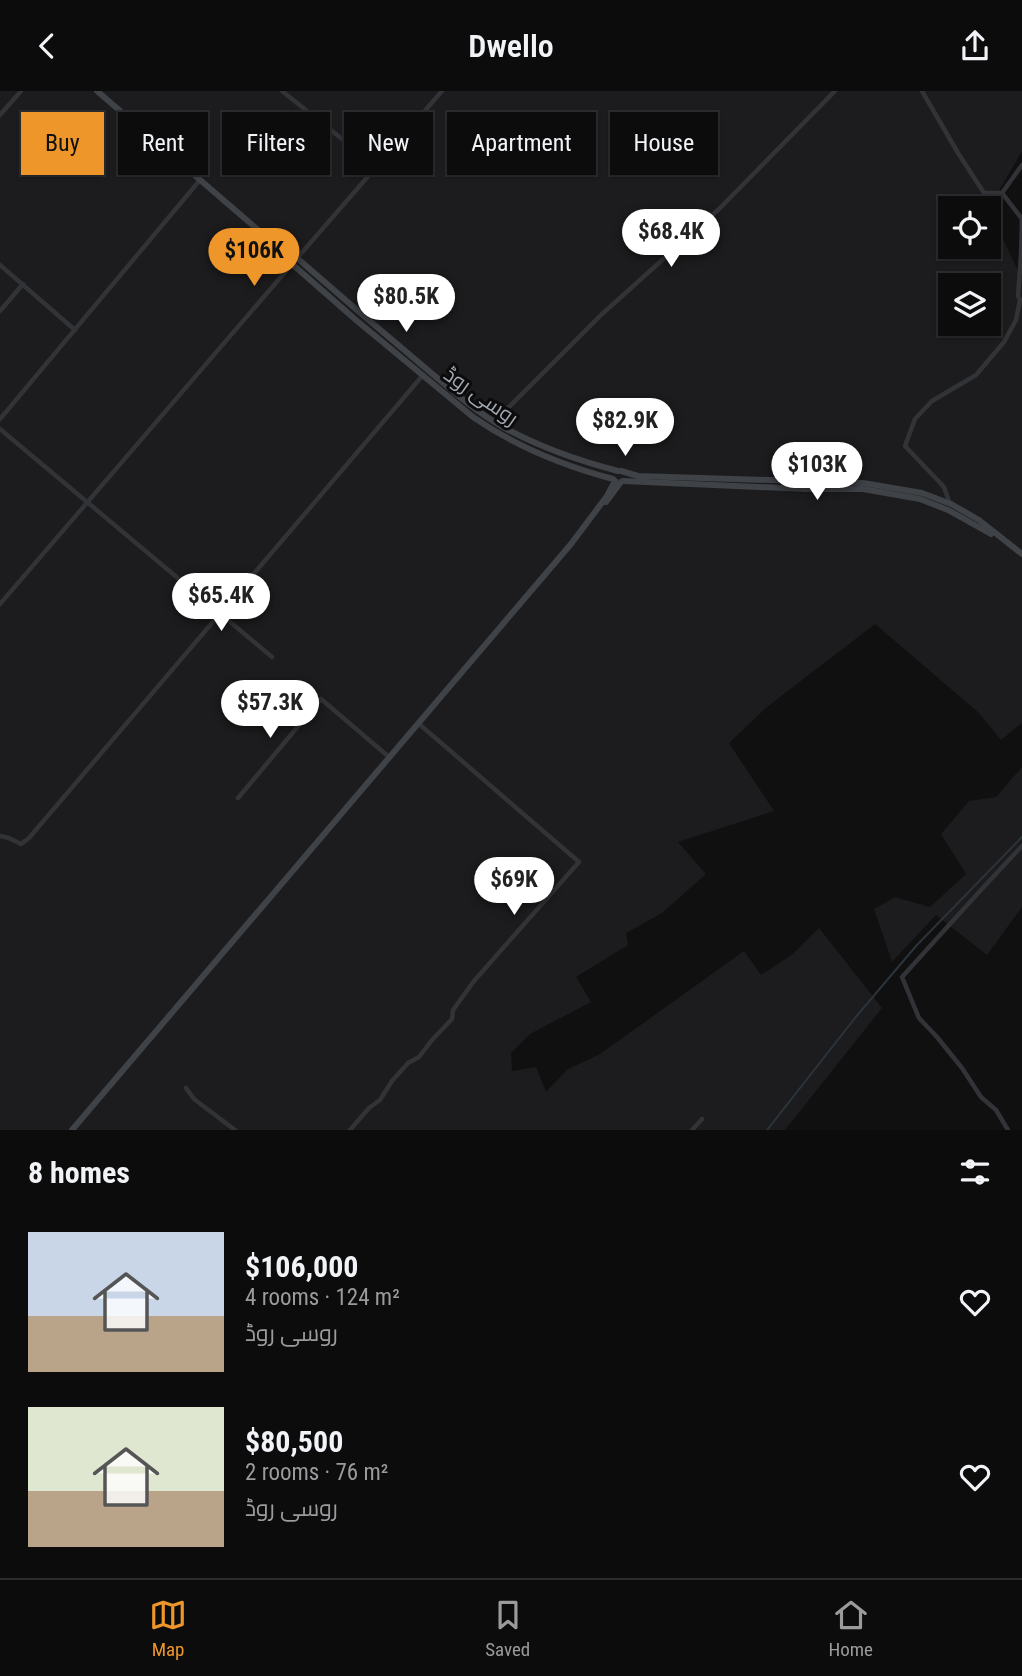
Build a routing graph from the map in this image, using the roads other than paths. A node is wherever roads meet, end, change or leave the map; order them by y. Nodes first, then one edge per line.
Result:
1 (21, 91) edge
2 (97, 91) edge
3 (282, 91) edge
4 (442, 91) edge
5 (835, 91) edge
6 (922, 91) edge
7 (424, 112) edge
8 (0, 115) edge
9 (344, 141) edge
10 (1022, 165) edge
11 (370, 175) edge
12 (200, 180) junction
13 (1002, 193) junction
14 (294, 261) junction
15 (0, 265) edge
16 (23, 284) junction
17 (1021, 302) edge
18 (0, 311) edge
19 (75, 330) junction
20 (423, 375) junction
21 (0, 419) edge
22 (495, 422) junction
23 (489, 428) junction
24 (0, 429) edge
25 (619, 471) junction
26 (618, 481) junction
27 (87, 502) junction
28 (951, 505) junction
29 (1007, 544) junction
30 (1022, 554) edge
31 (0, 604) edge
32 (220, 615) junction
33 (272, 657) dead end
34 (418, 723) junction
35 (390, 758) junction
36 (238, 798) dead end
37 (0, 836) edge
38 (1022, 846) edge
39 (186, 1088) dead end
40 (702, 1119) dead end
41 (72, 1130) edge
42 (234, 1130) edge
43 (350, 1130) edge
44 (692, 1130) edge
45 (1009, 1130) edge

1 - 8 street
2 - 12 main road, روسی روڈ
3 - 9 street
4 - 7 street
5 - 22 street
6 - 13 street
10 - 13 street
11 - 14 street
12 - 14 main road, روسی روڈ
12 - 19 street
13 - 17 street
14 - 20 main road, روسی روڈ
14 - 22 main road, روسی روڈ
14 - 27 street
15 - 16 street
16 - 18 street
16 - 19 street
17 - 28 street
19 - 21 street
20 - 23 main road, روسی روڈ
20 - 32 street
22 - 23 street
22 - 25 main road, روسی روڈ
23 - 26 main road, روسی روڈ
24 - 27 street
25 - 26 main road
25 - 28 main road, روسی روڈ
26 - 29 main road, روسی روڈ
26 - 34 main road
27 - 31 street
27 - 32 street
28 - 29 main road, روسی روڈ
29 - 30 main road, روسی روڈ
32 - 33 street
32 - 37 street
34 - 35 main road
34 - 43 street
35 - 36 street
35 - 41 main road
38 - 45 street
39 - 42 street
40 - 44 street

